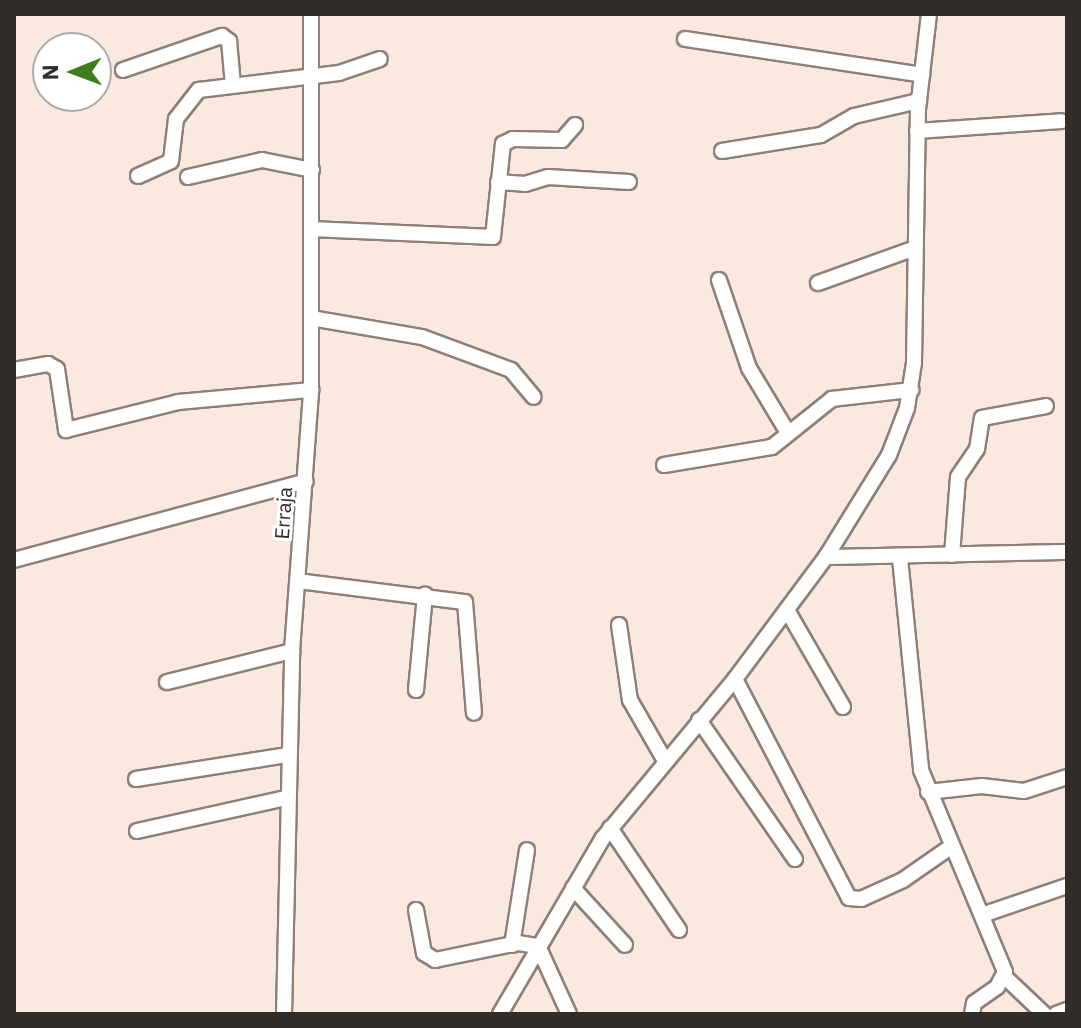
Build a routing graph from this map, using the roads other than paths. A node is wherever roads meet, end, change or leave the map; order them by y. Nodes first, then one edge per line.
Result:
1 (311, 14) edge
2 (929, 14) edge
3 (685, 39) dead end
4 (380, 59) dead end
5 (123, 70) dead end
6 (922, 75) junction
7 (312, 76) junction
8 (233, 85) junction
9 (919, 101) junction
10 (1062, 121) dead end
11 (575, 125) dead end
12 (917, 131) junction
13 (722, 151) dead end
14 (312, 170) junction
15 (138, 176) dead end
16 (188, 177) dead end
17 (498, 182) junction
18 (629, 182) dead end
19 (312, 229) junction
20 (915, 248) junction
21 (719, 280) dead end
22 (818, 283) dead end
23 (311, 318) junction
24 (14, 370) edge
25 (311, 390) junction
26 (911, 390) junction
27 (534, 397) dead end
28 (1046, 406) dead end
29 (788, 433) junction
30 (664, 465) dead end
31 (306, 481) junction
32 (1067, 552) edge
33 (952, 555) junction
34 (826, 557) junction
35 (900, 558) junction
36 (14, 560) edge
37 (298, 581) junction
38 (425, 594) junction
39 (787, 610) junction
40 (619, 625) dead end
41 (292, 651) junction
42 (735, 679) junction
43 (167, 682) dead end
44 (416, 690) dead end
45 (843, 707) dead end
46 (474, 713) dead end
47 (699, 720) junction
48 (288, 755) junction
49 (664, 759) junction
50 (1067, 777) edge
51 (136, 779) dead end
52 (928, 792) junction
53 (286, 798) junction
54 (610, 828) junction
55 (137, 831) dead end
56 (952, 846) junction
57 (527, 850) dead end
58 (795, 859) dead end
59 (1067, 886) edge
60 (573, 888) junction
61 (416, 910) dead end
62 (982, 915) junction
63 (679, 930) dead end
64 (512, 945) junction
65 (625, 945) dead end
66 (538, 946) junction
67 (1005, 977) junction
68 (1067, 1010) edge
69 (284, 1014) edge
70 (501, 1014) edge
71 (569, 1014) edge
72 (972, 1014) edge
73 (1044, 1014) edge
74 (1056, 1014) edge

1 - 7 street, Erraja
2 - 6 street
3 - 6 street
4 - 7 street
5 - 8 street
6 - 9 street
7 - 8 street
7 - 14 street, Erraja
8 - 15 street
9 - 12 street
9 - 13 street
10 - 12 street
11 - 17 street
12 - 20 street
14 - 16 street
14 - 19 street, Erraja
17 - 18 street
17 - 19 street
19 - 23 street, Erraja
20 - 22 street
20 - 26 street
21 - 29 street
23 - 25 street, Erraja
23 - 27 street
24 - 25 street
25 - 31 street, Erraja
26 - 29 street
26 - 34 street
28 - 33 street
29 - 30 street
31 - 36 street
31 - 37 street, Erraja
32 - 33 street
33 - 35 street
34 - 35 street
34 - 39 street
35 - 52 street
37 - 38 street
37 - 41 street, Erraja
38 - 44 street
38 - 46 street
39 - 42 street
39 - 45 street
40 - 49 street
41 - 43 street
41 - 48 street, Erraja
42 - 47 street
42 - 56 street
47 - 49 street
47 - 58 street
48 - 51 street
48 - 53 street, Erraja
49 - 54 street
50 - 52 street
52 - 56 street
53 - 55 street
53 - 69 street, Erraja
54 - 60 street
54 - 63 street
56 - 62 street
57 - 64 street
59 - 62 street
60 - 65 street
60 - 66 street
61 - 64 street
62 - 67 street
64 - 66 street
66 - 70 street
66 - 71 street
67 - 72 street
67 - 73 street
68 - 74 street

